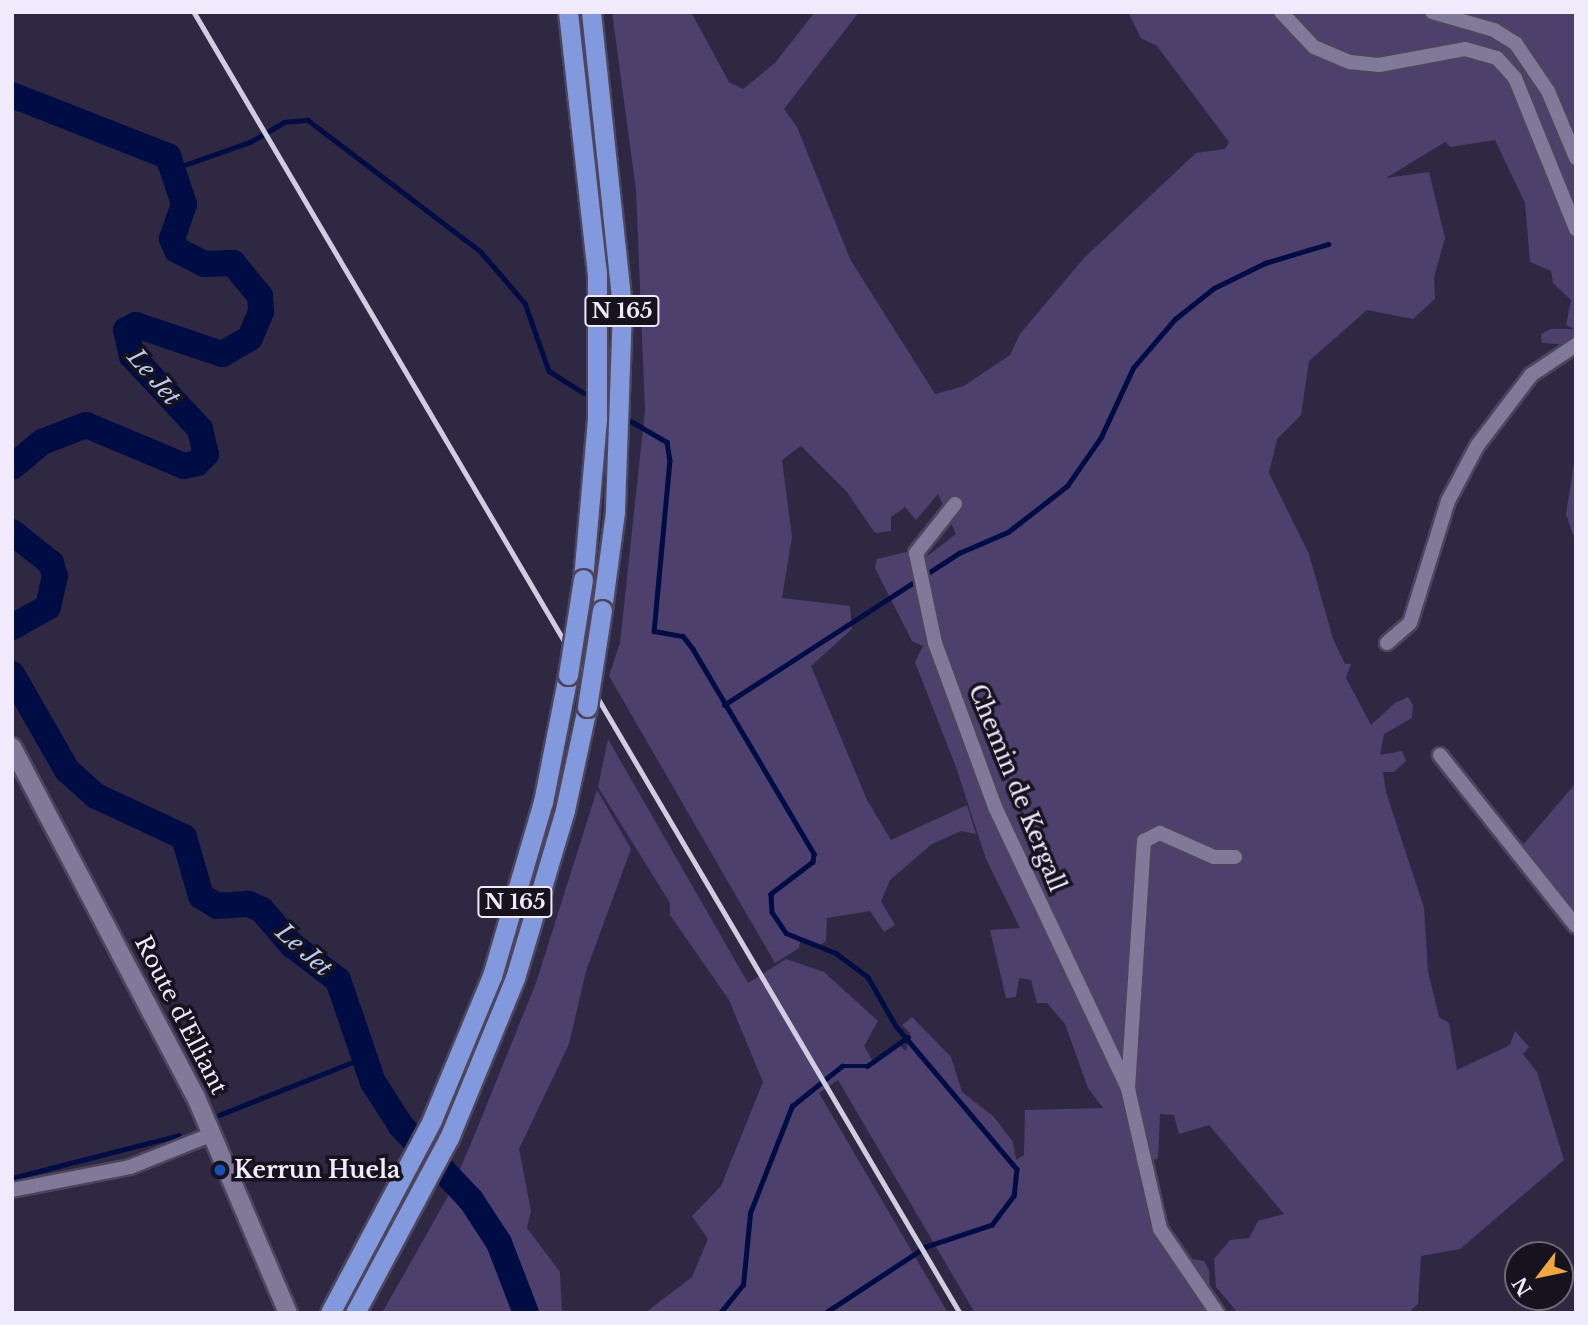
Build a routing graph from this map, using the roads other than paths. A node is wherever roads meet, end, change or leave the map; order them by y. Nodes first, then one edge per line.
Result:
1 (569, 12) edge
2 (591, 12) edge
3 (1282, 12) edge
4 (1432, 12) edge
5 (1576, 158) edge
6 (1576, 229) edge
7 (1576, 345) edge
8 (955, 504) dead end
9 (1387, 643) dead end
10 (12, 747) edge
11 (1440, 755) dead end
12 (1235, 857) dead end
13 (1576, 926) edge
14 (1128, 1089) junction
15 (213, 1134) junction
16 (12, 1190) edge
17 (288, 1313) edge
18 (330, 1313) edge
19 (355, 1313) edge
20 (1217, 1313) edge

1 - 18 highway, N 165, bridge
2 - 19 highway, N 165, bridge
3 - 6 street
4 - 5 street
7 - 9 street
8 - 14 street, Chemin de Kergall
10 - 15 street, Route d'Elliant
11 - 13 street
12 - 14 street, Chemin de Kergall
14 - 20 street, Chemin de Kergall
15 - 16 street
15 - 17 street, Route d'Elliant

